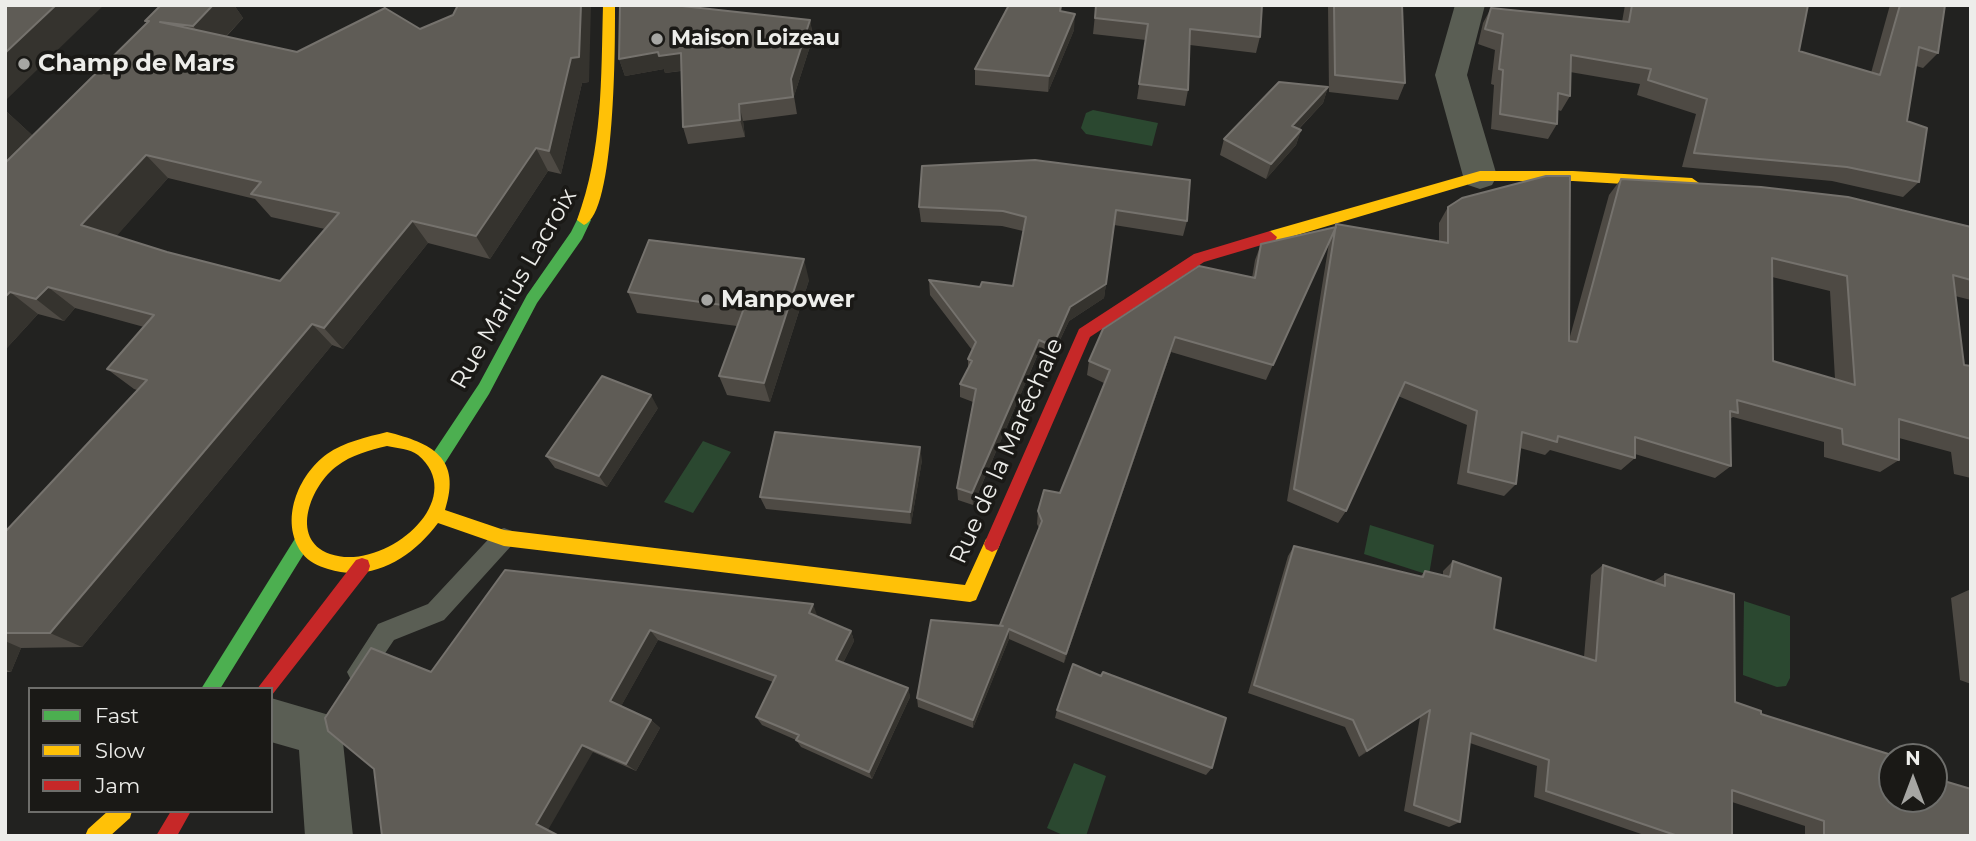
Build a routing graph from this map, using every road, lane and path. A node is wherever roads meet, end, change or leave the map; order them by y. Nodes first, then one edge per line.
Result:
1 (609, 5) edge
2 (1467, 6) edge
3 (1480, 176) junction
4 (1707, 184) edge
5 (437, 461) junction
6 (436, 515) junction
7 (504, 538) junction
8 (302, 542) junction
9 (362, 566) junction
10 (211, 687) edge
11 (268, 687) edge
12 (349, 688) edge
13 (273, 720) edge
14 (120, 813) edge
15 (181, 813) edge
16 (95, 836) edge
17 (166, 836) edge
18 (328, 836) edge

1 - 5 street, Rue Marius Lacroix
2 - 3 street
3 - 4 street, Rue de la Maréchale
3 - 7 street, Rue de la Maréchale
5 - 6 street
5 - 8 street
6 - 7 street, Rue de la Maréchale
6 - 9 street
7 - 12 lane
8 - 9 street
8 - 10 street
9 - 11 street
13 - 18 street
14 - 16 street
15 - 17 street

